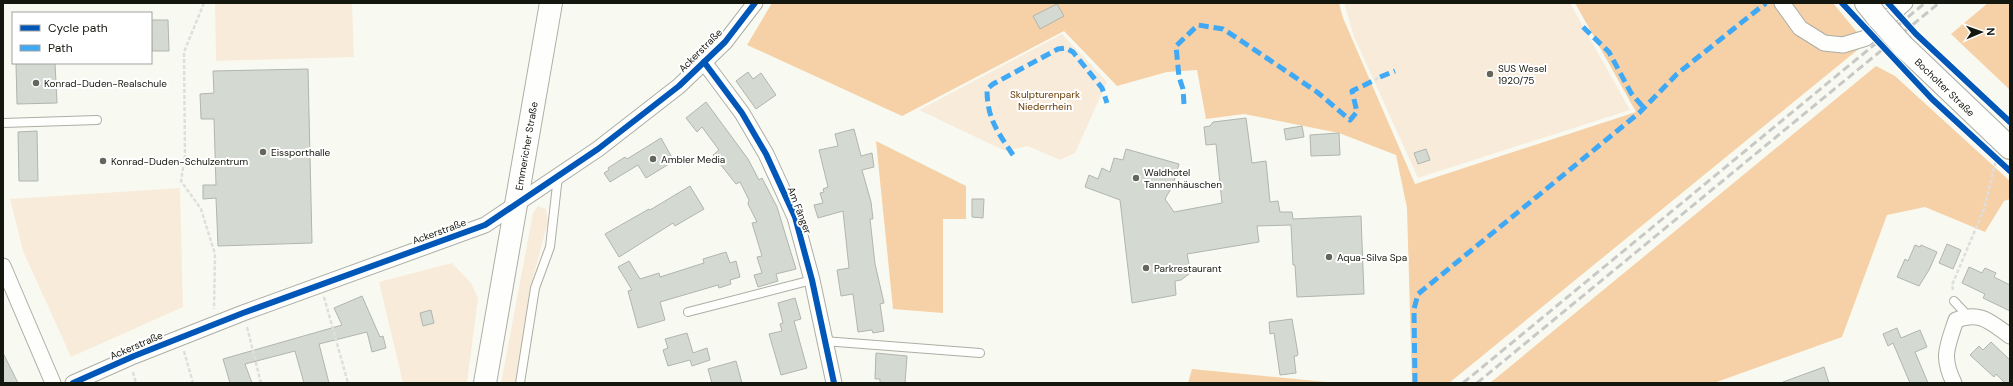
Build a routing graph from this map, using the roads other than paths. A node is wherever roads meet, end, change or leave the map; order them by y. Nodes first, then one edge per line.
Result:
1 (551, 3) edge
2 (755, 3) edge
3 (1782, 3) edge
4 (1905, 3) edge
5 (1872, 10) edge
6 (704, 62) junction
7 (97, 120) dead end
8 (3, 123) edge
9 (2003, 154) edge
10 (558, 175) junction
11 (516, 203) junction
12 (3, 266) edge
13 (812, 280) junction
14 (1954, 301) road end
15 (688, 312) dead end
16 (1968, 316) junction
17 (2010, 336) edge
18 (824, 341) junction
19 (980, 353) dead end
20 (53, 383) edge
21 (73, 383) edge
22 (485, 383) edge
23 (520, 383) edge
24 (834, 383) edge
25 (1954, 383) edge

1 - 11 main road, Emmericher Straße
2 - 6 street, Ackerstraße
3 - 4 street
5 - 9 main road, Bocholter Straße, bridge
6 - 10 street, Ackerstraße
6 - 13 street, Am Fänger
7 - 8 lane
10 - 11 street, Ackerstraße
10 - 23 lane
11 - 21 street, Ackerstraße
11 - 22 main road, Emmericher Straße
12 - 20 street
13 - 15 lane
13 - 18 street, Am Fänger
14 - 16 lane
16 - 17 street
16 - 25 street
18 - 19 lane
18 - 24 street, Am Fänger

